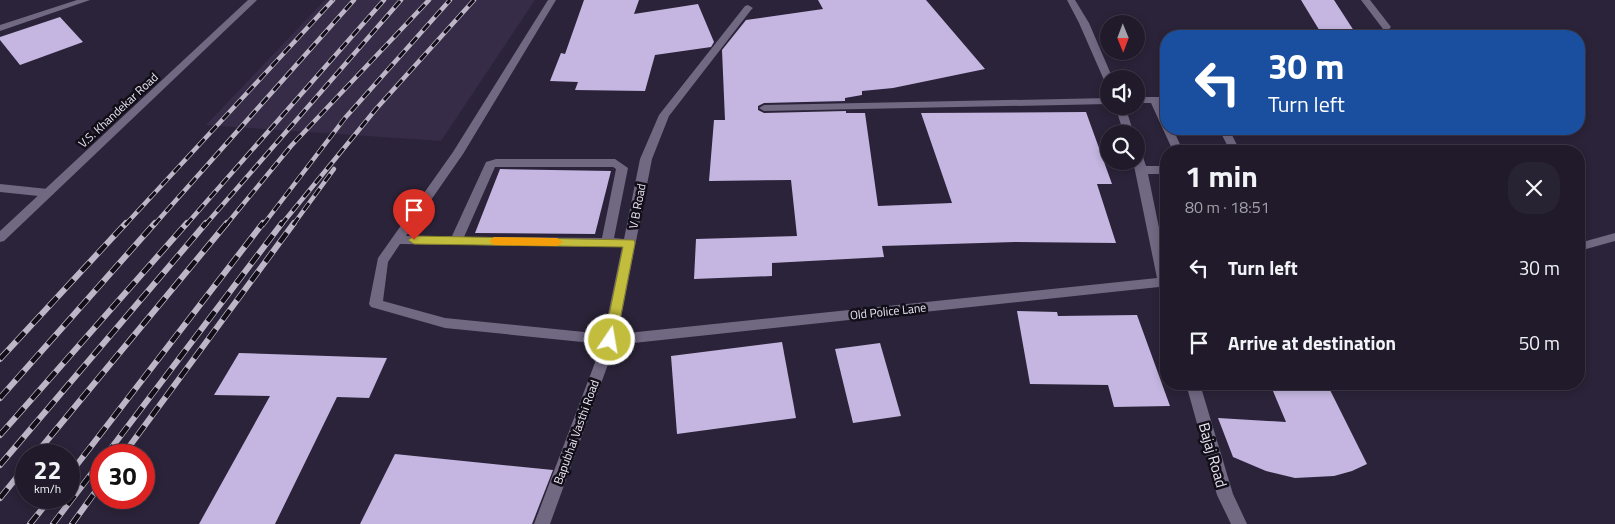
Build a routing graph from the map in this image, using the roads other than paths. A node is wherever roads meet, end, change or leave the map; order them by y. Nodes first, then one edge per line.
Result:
1 (86, 0) edge
2 (253, 0) edge
3 (552, 0) edge
4 (1071, 0) edge
5 (1365, 0) edge
6 (748, 8) dead end
7 (1386, 27) dead end
8 (0, 28) edge
9 (1105, 70) edge
10 (1100, 100) edge
11 (1145, 100) edge
12 (1160, 100) edge
13 (764, 108) dead end
14 (1142, 170) edge
15 (1145, 170) edge
16 (1160, 170) edge
17 (0, 188) edge
18 (48, 193) junction
19 (1615, 237) edge
20 (0, 238) edge
21 (397, 240) junction
22 (456, 240) junction
23 (607, 243) junction
24 (630, 243) junction
25 (1585, 245) edge
26 (1160, 260) edge
27 (1160, 285) edge
28 (610, 340) junction
29 (1194, 390) edge
30 (542, 524) edge
31 (1239, 524) edge

1 - 8 street
2 - 18 street, V.S. Khandekar Road
3 - 21 street
4 - 9 street
5 - 7 street
6 - 24 street, V B Road
10 - 13 street
11 - 12 street
14 - 26 street
15 - 16 street
17 - 18 street
18 - 20 street, V.S. Khandekar Road
19 - 25 street
21 - 22 street
21 - 28 street, Old Police Lane
22 - 23 street
22 - 23 street
23 - 24 street
24 - 28 street, V B Road
27 - 28 street, Old Police Lane
28 - 30 street, Bapubhai Vasthi Road
29 - 31 street, Bajaj Road

